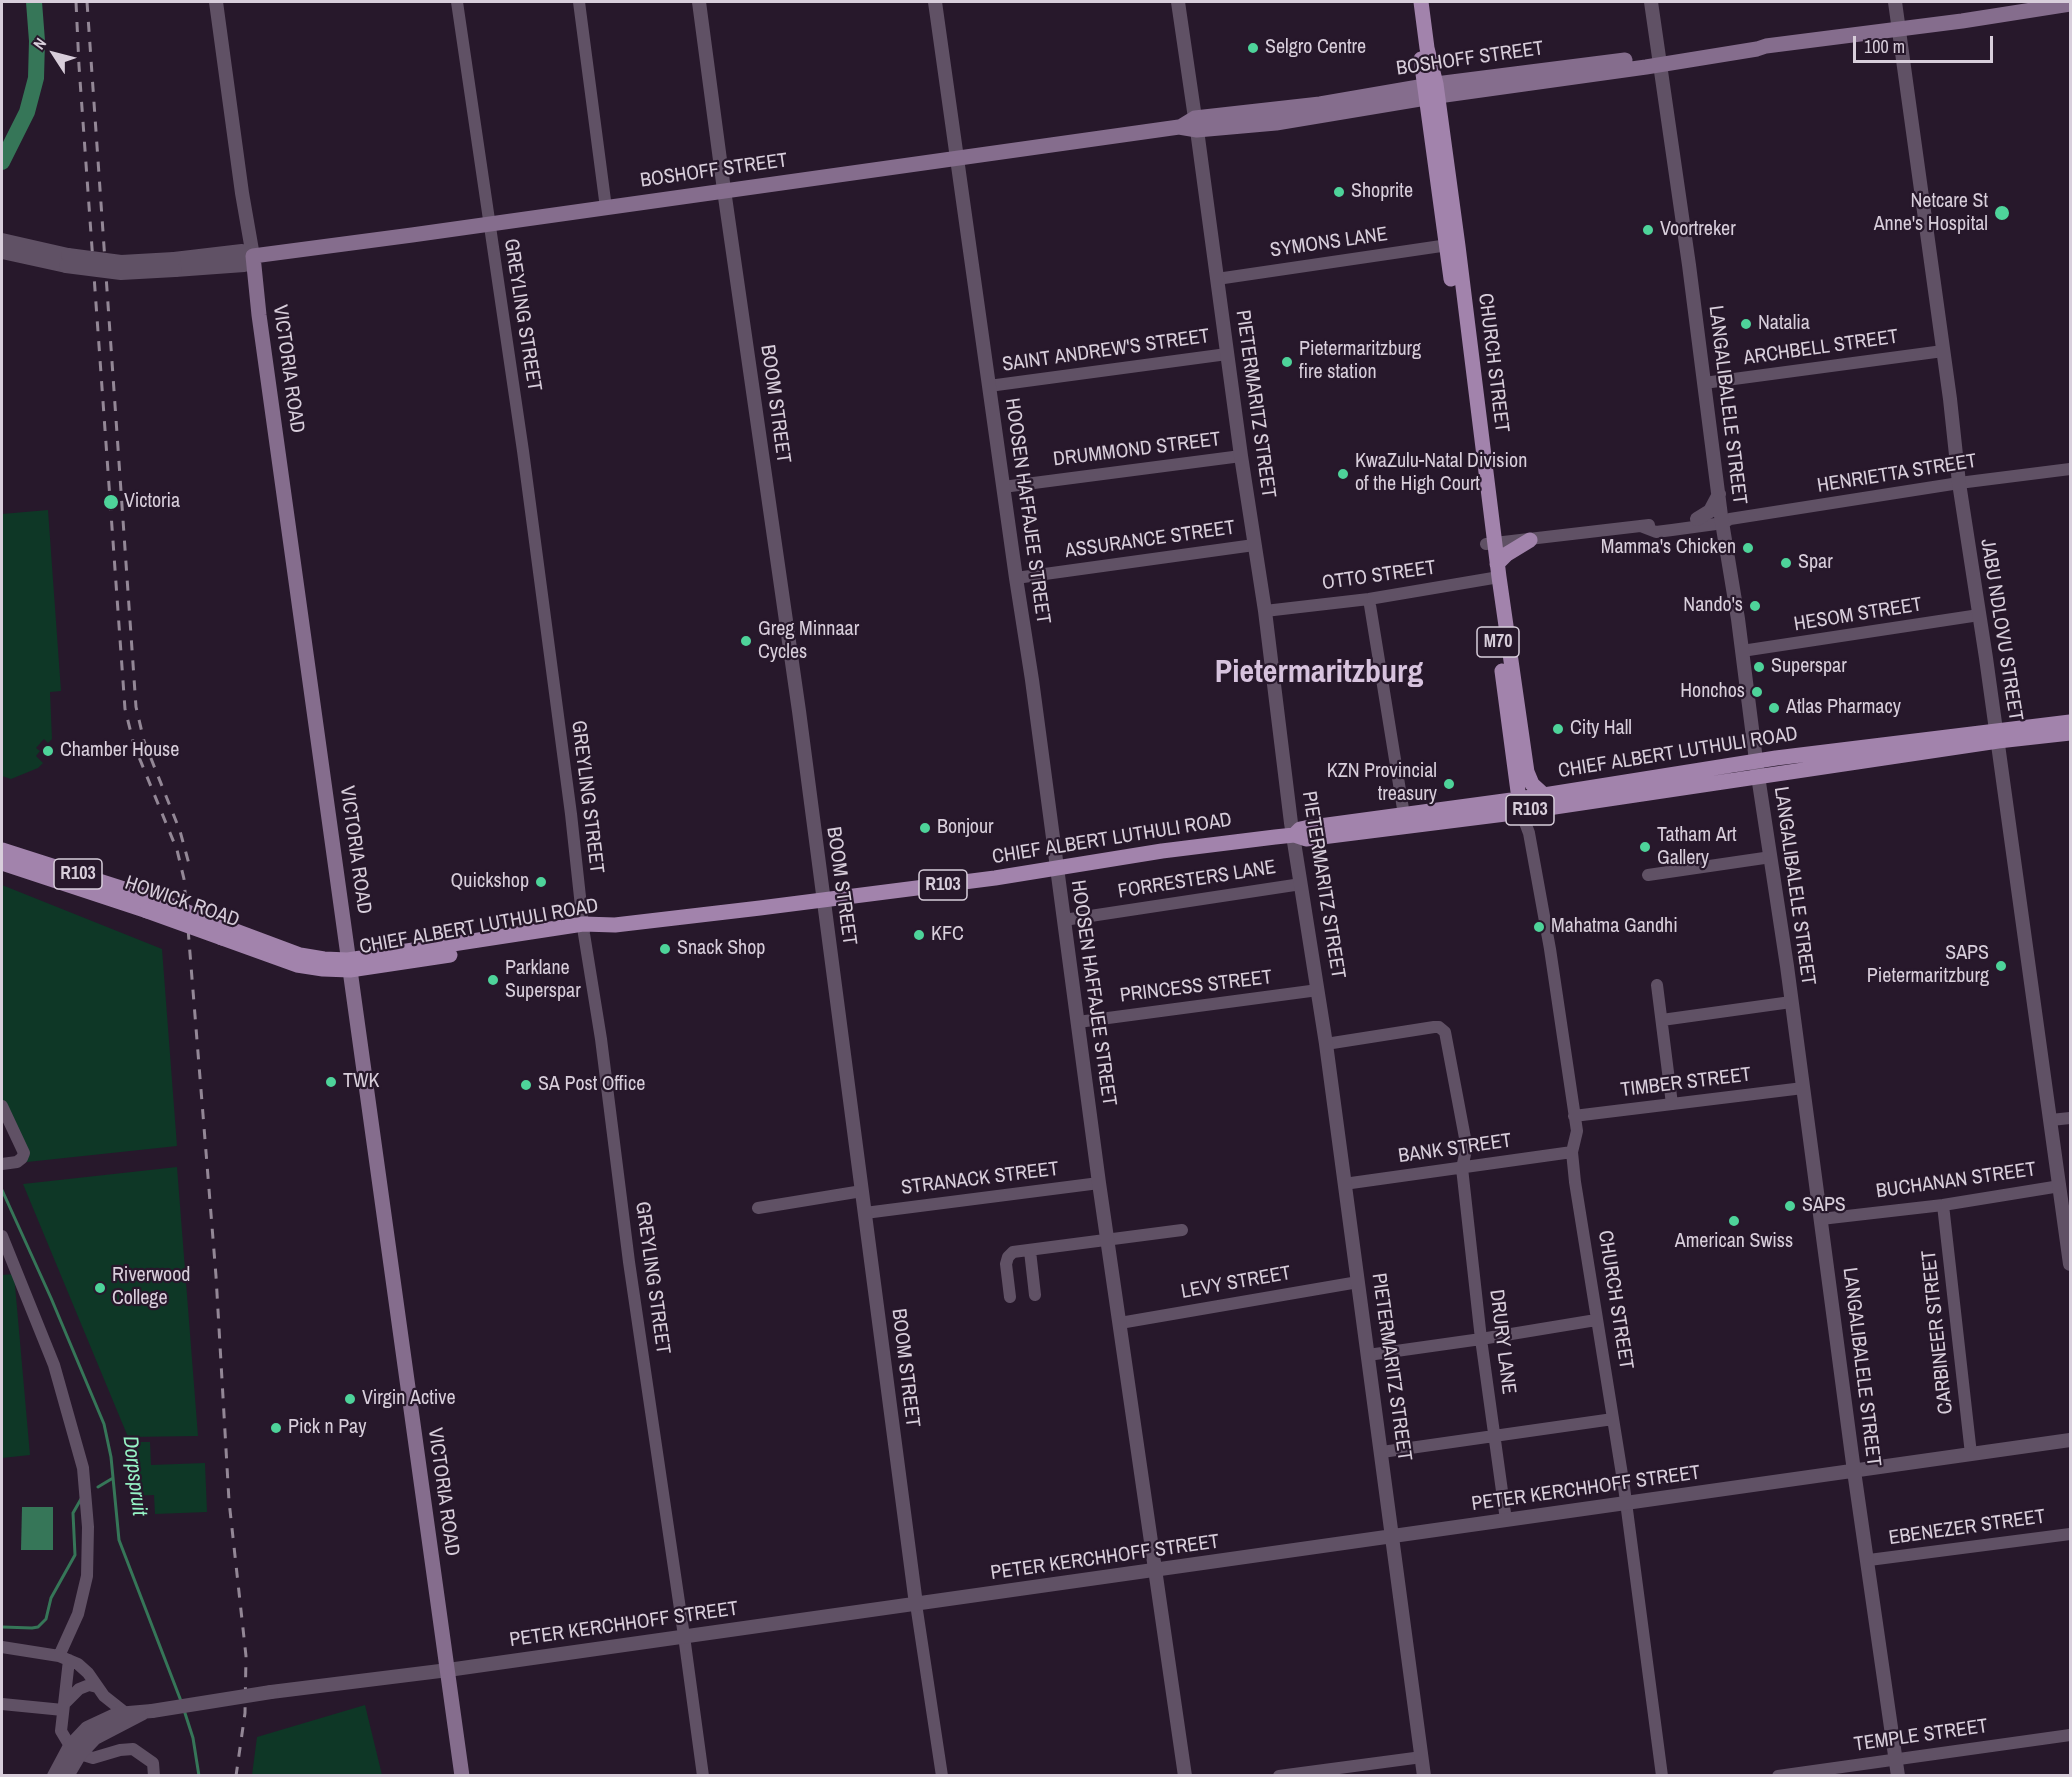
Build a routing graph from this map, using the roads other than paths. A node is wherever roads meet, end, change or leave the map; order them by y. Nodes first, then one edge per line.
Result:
1 (216, 2) edge
2 (457, 2) edge
3 (579, 2) edge
4 (699, 2) edge
5 (935, 2) edge
6 (1178, 2) edge
7 (1413, 2) edge
8 (1421, 2) edge
9 (1651, 2) edge
10 (1895, 2) edge
11 (2070, 4) edge
12 (1899, 29) junction
13 (1659, 60) junction
14 (1431, 91) junction
15 (1191, 125) junction
16 (958, 157) junction
17 (724, 190) junction
18 (606, 208) junction
19 (489, 223) junction
20 (1448, 245) junction
21 (3, 246) edge
22 (246, 257) junction
23 (1217, 279) junction
24 (1943, 351) junction
25 (1227, 354) junction
26 (1704, 383) junction
27 (989, 386) junction
28 (1240, 456) junction
29 (2070, 469) edge
30 (1959, 483) junction
31 (1003, 487) junction
32 (1719, 494) junction
33 (1697, 519) junction
34 (1725, 519) junction
35 (1643, 528) junction
36 (1530, 540) junction
37 (1490, 544) junction
38 (1254, 545) junction
39 (1495, 573) junction
40 (1016, 578) junction
41 (1369, 599) junction
42 (1265, 611) junction
43 (1979, 615) junction
44 (1742, 651) junction
45 (2070, 722) edge
46 (2070, 733) edge
47 (1997, 735) junction
48 (1757, 769) junction
49 (1544, 795) junction
50 (1525, 807) junction
51 (1404, 815) junction
52 (1294, 835) junction
53 (2, 850) edge
54 (1772, 857) junction
55 (2, 863) edge
56 (1056, 868) junction
57 (1648, 875) dead end
58 (1301, 884) junction
59 (824, 900) junction
60 (151, 905) junction
61 (1064, 920) junction
62 (584, 929) junction
63 (349, 965) junction
64 (1657, 985) dead end
65 (1318, 990) junction
66 (1791, 1002) junction
67 (1662, 1020) junction
68 (1078, 1022) junction
69 (1326, 1044) junction
70 (1803, 1088) junction
71 (1672, 1104) junction
72 (2, 1106) edge
73 (1574, 1116) junction
74 (2070, 1118) edge
75 (2051, 1120) junction
76 (1572, 1152) junction
77 (2, 1164) edge
78 (1462, 1168) junction
79 (1099, 1184) junction
80 (1344, 1184) junction
81 (2060, 1186) junction
82 (862, 1191) junction
83 (1943, 1205) junction
84 (758, 1208) dead end
85 (865, 1213) junction
86 (1821, 1219) junction
87 (1182, 1230) dead end
88 (2, 1236) edge
89 (1108, 1241) junction
90 (1030, 1251) junction
91 (2070, 1264) edge
92 (1358, 1282) junction
93 (1035, 1295) dead end
94 (1010, 1297) dead end
95 (1596, 1320) junction
96 (1120, 1323) junction
97 (1481, 1339) junction
98 (1368, 1354) junction
99 (1612, 1419) junction
100 (1495, 1435) junction
101 (2070, 1440) edge
102 (1382, 1452) junction
103 (1971, 1454) junction
104 (1854, 1471) junction
105 (1626, 1503) junction
106 (1506, 1520) junction
107 (2070, 1534) edge
108 (1393, 1537) junction
109 (1869, 1560) junction
110 (1154, 1570) junction
111 (916, 1604) junction
112 (684, 1636) junction
113 (2, 1647) edge
114 (64, 1658) junction
115 (448, 1670) junction
116 (97, 1687) junction
117 (2, 1704) edge
118 (63, 1707) junction
119 (139, 1714) junction
120 (2070, 1735) edge
121 (75, 1750) junction
122 (1422, 1757) junction
123 (1896, 1759) junction
124 (54, 1776) edge
125 (66, 1776) edge
126 (154, 1776) edge
127 (462, 1776) edge
128 (703, 1776) edge
129 (942, 1776) edge
130 (1185, 1776) edge
131 (1279, 1776) edge
132 (1424, 1776) edge
133 (1662, 1776) edge
134 (1778, 1776) edge
135 (1898, 1776) edge

1 - 22 street, VICTORIA ROAD
2 - 19 street, GREYLING STREET
3 - 18 street
4 - 17 street, BOOM STREET
5 - 16 street, HOOSEN HAFFAJEE STREET
6 - 15 street, PIETERMARITZ STREET
7 - 14 main road, CHURCH STREET / M70
8 - 14 main road, CHURCH STREET / M70
9 - 13 street, LANGALIBALELE STREET
10 - 12 street, JABU NDLOVU STREET
11 - 12 main road, BOSHOFF STREET
12 - 13 main road, BOSHOFF STREET
12 - 24 street, JABU NDLOVU STREET
13 - 14 main road, BOSHOFF STREET
13 - 26 street, LANGALIBALELE STREET
14 - 15 main road, BOSHOFF STREET
14 - 20 main road, CHURCH STREET / M70
14 - 37 main road, CHURCH STREET / M70
15 - 16 main road, BOSHOFF STREET
15 - 23 street, PIETERMARITZ STREET
16 - 17 main road, BOSHOFF STREET
16 - 27 street, HOOSEN HAFFAJEE STREET
17 - 18 main road, BOSHOFF STREET
17 - 59 street, BOOM STREET
18 - 19 main road, BOSHOFF STREET
19 - 22 main road, BOSHOFF STREET
19 - 62 street, GREYLING STREET
20 - 23 street, SYMONS LANE
20 - 37 main road, CHURCH STREET / M70
21 - 22 street, bridge
22 - 63 main road, VICTORIA ROAD
23 - 25 street, PIETERMARITZ STREET
24 - 26 street, ARCHBELL STREET
24 - 30 street, JABU NDLOVU STREET
25 - 27 street, SAINT ANDREW'S STREET
25 - 28 street, PIETERMARITZ STREET
26 - 32 street, LANGALIBALELE STREET
27 - 31 street, HOOSEN HAFFAJEE STREET
28 - 31 street, DRUMMOND STREET
28 - 38 street, PIETERMARITZ STREET
29 - 30 street, HENRIETTA STREET
30 - 34 street, HENRIETTA STREET
30 - 43 street, JABU NDLOVU STREET
31 - 40 street, HOOSEN HAFFAJEE STREET
32 - 33 street
32 - 34 street, LANGALIBALELE STREET
33 - 34 street, HENRIETTA STREET
33 - 35 street, HENRIETTA STREET
34 - 35 street, HENRIETTA STREET
34 - 44 street, LANGALIBALELE STREET
35 - 36 street, HENRIETTA STREET
36 - 37 street, HENRIETTA STREET
36 - 39 main road
37 - 39 main road, CHURCH STREET / M70
38 - 40 street, ASSURANCE STREET
38 - 42 street, PIETERMARITZ STREET
39 - 41 street, OTTO STREET
39 - 49 main road, CHURCH STREET / M70
39 - 50 main road, CHURCH STREET / M70
40 - 56 street, HOOSEN HAFFAJEE STREET
41 - 42 street, OTTO STREET
41 - 51 street
42 - 52 street, PIETERMARITZ STREET
43 - 44 street, HESOM STREET
43 - 47 street, JABU NDLOVU STREET
44 - 48 street, LANGALIBALELE STREET
45 - 47 main road, CHIEF ALBERT LUTHULI ROAD / R103
46 - 47 main road, CHIEF ALBERT LUTHULI ROAD / R103
47 - 48 main road, CHIEF ALBERT LUTHULI ROAD / R103
47 - 75 street, JABU NDLOVU STREET
48 - 49 main road, CHIEF ALBERT LUTHULI ROAD / R103
48 - 50 main road, CHIEF ALBERT LUTHULI ROAD / R103
48 - 54 street, LANGALIBALELE STREET
49 - 50 main road, CHIEF ALBERT LUTHULI ROAD / R103
50 - 51 main road, CHIEF ALBERT LUTHULI ROAD / R103
50 - 52 main road, CHIEF ALBERT LUTHULI ROAD / R103
50 - 73 street, CHURCH STREET
51 - 52 main road, CHIEF ALBERT LUTHULI ROAD / R103
52 - 56 main road, CHIEF ALBERT LUTHULI ROAD / R103
52 - 58 street, PIETERMARITZ STREET
53 - 60 main road, HOWICK ROAD / R103
54 - 57 street
54 - 66 street, LANGALIBALELE STREET
55 - 60 main road, HOWICK ROAD / R103
56 - 59 main road, CHIEF ALBERT LUTHULI ROAD / R103
56 - 61 street, HOOSEN HAFFAJEE STREET
58 - 61 street, FORRESTERS LANE
58 - 65 street, PIETERMARITZ STREET
59 - 62 main road, CHIEF ALBERT LUTHULI ROAD / R103
59 - 82 street, BOOM STREET
60 - 63 main road, HOWICK ROAD / R103, bridge
61 - 68 street, HOOSEN HAFFAJEE STREET
62 - 63 main road, CHIEF ALBERT LUTHULI ROAD / R103
62 - 112 street, GREYLING STREET
63 - 115 main road, VICTORIA ROAD
64 - 67 street
65 - 68 street, PRINCESS STREET
65 - 69 street, PIETERMARITZ STREET
66 - 67 street
66 - 70 street, LANGALIBALELE STREET
67 - 71 street
68 - 79 street, HOOSEN HAFFAJEE STREET
69 - 78 street, DRURY LANE
69 - 80 street, PIETERMARITZ STREET
70 - 71 street, TIMBER STREET
70 - 86 street, LANGALIBALELE STREET
71 - 73 street, TIMBER STREET
72 - 77 street
73 - 76 street, CHURCH STREET
74 - 75 street
75 - 81 street, JABU NDLOVU STREET
76 - 78 street, BANK STREET
76 - 95 street, CHURCH STREET
78 - 80 street, BANK STREET
78 - 97 street, DRURY LANE
79 - 85 street, STRANACK STREET
79 - 89 street, HOOSEN HAFFAJEE STREET
80 - 92 street, PIETERMARITZ STREET
81 - 83 street, BUCHANAN STREET
81 - 91 street, JABU NDLOVU STREET
82 - 84 street
82 - 85 street, BOOM STREET
83 - 86 street, BUCHANAN STREET
83 - 103 street, CARBINEER STREET
85 - 111 street, BOOM STREET
86 - 104 street, LANGALIBALELE STREET
87 - 89 street
88 - 114 street
89 - 90 street
89 - 96 street, HOOSEN HAFFAJEE STREET
90 - 93 street
90 - 94 street
92 - 96 street, LEVY STREET
92 - 98 street, PIETERMARITZ STREET
95 - 97 street
95 - 99 street, CHURCH STREET
96 - 110 street, HOOSEN HAFFAJEE STREET
97 - 98 street
97 - 100 street, DRURY LANE
98 - 102 street, PIETERMARITZ STREET
99 - 100 street
99 - 105 street, CHURCH STREET
100 - 102 street
100 - 106 street, DRURY LANE
101 - 103 street, PETER KERCHHOFF STREET
102 - 108 street, PIETERMARITZ STREET
103 - 104 street, PETER KERCHHOFF STREET
104 - 105 street, PETER KERCHHOFF STREET
104 - 109 street, LANGALIBALELE STREET
105 - 106 street, PETER KERCHHOFF STREET
105 - 133 street, CHURCH STREET
106 - 108 street, PETER KERCHHOFF STREET
107 - 109 street, EBENEZER STREET
108 - 110 street, PETER KERCHHOFF STREET
108 - 122 street, PIETERMARITZ STREET
109 - 123 street, LANGALIBALELE STREET
110 - 111 street, PETER KERCHHOFF STREET
110 - 130 street, HOOSEN HAFFAJEE STREET
111 - 112 street, PETER KERCHHOFF STREET
111 - 129 street, BOOM STREET
112 - 115 street, PETER KERCHHOFF STREET
112 - 128 street, GREYLING STREET
113 - 114 street
114 - 116 street
114 - 118 street
115 - 119 street, PETER KERCHHOFF STREET, bridge
115 - 127 main road, VICTORIA ROAD
116 - 118 street
116 - 119 street
117 - 118 street
118 - 121 street
119 - 121 street, PETER KERCHHOFF STREET
120 - 123 street, TEMPLE STREET
121 - 124 street
121 - 125 street
121 - 126 street
122 - 131 street
122 - 132 street, PIETERMARITZ STREET
123 - 134 street, TEMPLE STREET
123 - 135 street, LANGALIBALELE STREET

